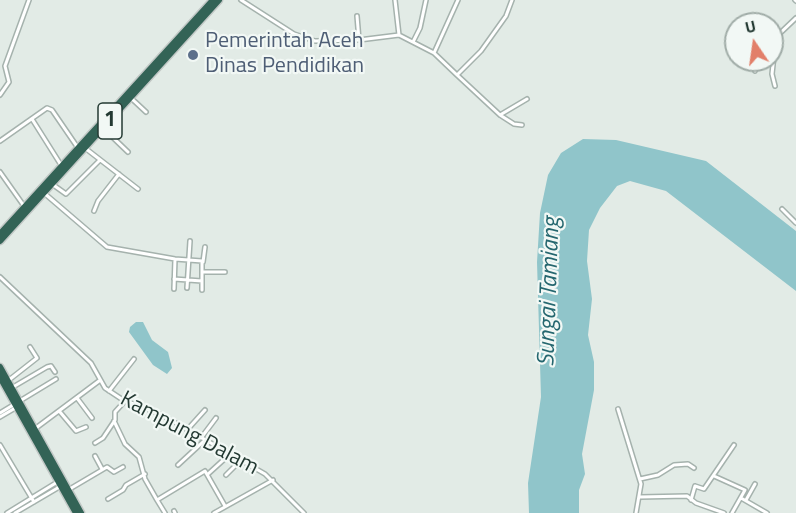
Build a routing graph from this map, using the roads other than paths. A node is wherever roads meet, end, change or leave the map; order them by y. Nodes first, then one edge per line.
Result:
1 (29, 0) edge
2 (213, 0) edge
3 (219, 0) edge
4 (241, 0) edge
5 (395, 0) edge
6 (426, 0) edge
7 (458, 0) edge
8 (512, 0) edge
9 (357, 16) dead end
10 (796, 18) edge
11 (784, 28) edge
12 (399, 35) junction
13 (359, 40) junction
14 (412, 42) junction
15 (434, 53) junction
16 (165, 56) junction
17 (772, 72) edge
18 (458, 75) junction
19 (775, 86) dead end
20 (0, 95) edge
21 (131, 98) junction
22 (527, 99) dead end
23 (117, 109) junction
24 (146, 112) dead end
25 (500, 115) junction
26 (32, 119) junction
27 (522, 125) dead end
28 (103, 128) junction
29 (0, 141) edge
30 (81, 148) junction
31 (128, 152) dead end
32 (100, 160) junction
33 (61, 165) junction
34 (0, 172) edge
35 (118, 174) junction
36 (52, 180) junction
37 (138, 189) dead end
38 (43, 191) junction
39 (24, 206) junction
40 (782, 209) dead end
41 (94, 211) dead end
42 (796, 224) edge
43 (0, 234) edge
44 (0, 241) edge
45 (190, 241) dead end
46 (205, 248) dead end
47 (175, 260) junction
48 (190, 260) junction
49 (203, 262) junction
50 (203, 272) junction
51 (225, 272) dead end
52 (0, 277) edge
53 (174, 279) junction
54 (188, 280) junction
55 (202, 281) junction
56 (188, 288) dead end
57 (174, 289) dead end
58 (202, 290) dead end
59 (30, 347) dead end
60 (134, 359) dead end
61 (0, 367) edge
62 (55, 372) dead end
63 (0, 377) edge
64 (56, 379) dead end
65 (7, 381) junction
66 (99, 381) junction
67 (11, 388) junction
68 (109, 391) junction
69 (77, 398) junction
70 (125, 401) junction
71 (18, 404) junction
72 (618, 409) dead end
73 (205, 410) dead end
74 (60, 412) junction
75 (0, 415) edge
76 (92, 418) dead end
77 (216, 418) dead end
78 (114, 421) junction
79 (86, 427) dead end
80 (34, 429) junction
81 (187, 430) junction
82 (201, 438) junction
83 (206, 440) junction
84 (94, 443) dead end
85 (0, 445) edge
86 (734, 445) dead end
87 (230, 454) junction
88 (96, 456) dead end
89 (241, 460) junction
90 (178, 465) dead end
91 (123, 467) dead end
92 (694, 468) dead end
93 (102, 469) junction
94 (145, 474) junction
95 (208, 474) junction
96 (226, 475) dead end
97 (713, 476) junction
98 (640, 479) junction
99 (273, 480) junction
100 (63, 484) junction
101 (755, 484) dead end
102 (640, 497) junction
103 (741, 497) junction
104 (108, 499) dead end
105 (33, 500) junction
106 (157, 500) junction
107 (691, 500) junction
108 (746, 500) junction
109 (224, 507) junction
110 (7, 513) edge
111 (15, 513) edge
112 (76, 513) edge
113 (81, 513) edge
114 (165, 513) edge
115 (214, 513) edge
116 (226, 513) edge
117 (304, 513) edge
118 (636, 513) edge
119 (724, 513) edge
120 (732, 513) edge
121 (767, 513) edge

1 - 20 street
2 - 16 highway, 1
3 - 16 highway, 1
4 - 13 street
5 - 12 street
6 - 14 street
7 - 15 street
8 - 18 street
9 - 13 street
10 - 11 street
12 - 13 street
12 - 14 street
14 - 15 street
15 - 18 street
16 - 21 highway, 1
16 - 23 highway, 1
17 - 19 street
18 - 25 street
21 - 23 highway, 1
21 - 24 street
22 - 25 street
23 - 28 highway, 1
23 - 30 highway, 1
25 - 27 street
26 - 29 street
26 - 30 street
26 - 33 street
28 - 30 highway, 1
28 - 31 street
30 - 32 street
30 - 33 highway, 1
30 - 36 highway, 1
32 - 35 street
32 - 36 street
33 - 36 highway, 1
34 - 39 street
35 - 37 street
35 - 41 street
36 - 38 highway, 1
36 - 39 highway, 1
38 - 44 highway, 1
38 - 47 street
39 - 43 highway, 1
40 - 42 street
45 - 48 street
46 - 49 street
47 - 48 street
47 - 53 street
48 - 49 street
48 - 54 street
49 - 50 street
50 - 51 street
50 - 55 street
52 - 66 street, Kampung Dalam
53 - 54 street
53 - 57 street
54 - 55 street
54 - 56 street
55 - 58 street
59 - 65 street
60 - 68 street
61 - 65 highway
62 - 67 street
63 - 71 highway
64 - 71 street
65 - 67 highway
66 - 68 street, Kampung Dalam
66 - 69 street
67 - 71 highway
68 - 70 street, Kampung Dalam
69 - 74 street
69 - 76 street
70 - 78 street
70 - 81 street, Kampung Dalam
71 - 75 street
71 - 80 highway
71 - 100 highway
72 - 98 street
73 - 81 street
74 - 79 street
74 - 80 street
77 - 82 street
78 - 84 street
78 - 94 street
80 - 100 highway
81 - 82 street, Kampung Dalam
82 - 83 street, Kampung Dalam
83 - 87 street, Kampung Dalam
83 - 90 street
85 - 105 street
86 - 97 street
87 - 89 street, Kampung Dalam
87 - 95 street
88 - 93 street
89 - 96 street
89 - 99 street, Kampung Dalam
91 - 93 street
92 - 98 street
93 - 100 street
94 - 104 street
94 - 106 street
95 - 106 street
95 - 109 street
97 - 103 street
97 - 107 street
98 - 102 street
99 - 109 street
99 - 117 street, Kampung Dalam
100 - 105 street
100 - 112 highway
100 - 113 highway
101 - 108 street
102 - 107 street
102 - 118 street
103 - 108 street
103 - 120 street
105 - 110 street
105 - 111 street
106 - 114 street
107 - 119 street
108 - 121 street
109 - 115 street
109 - 116 street

